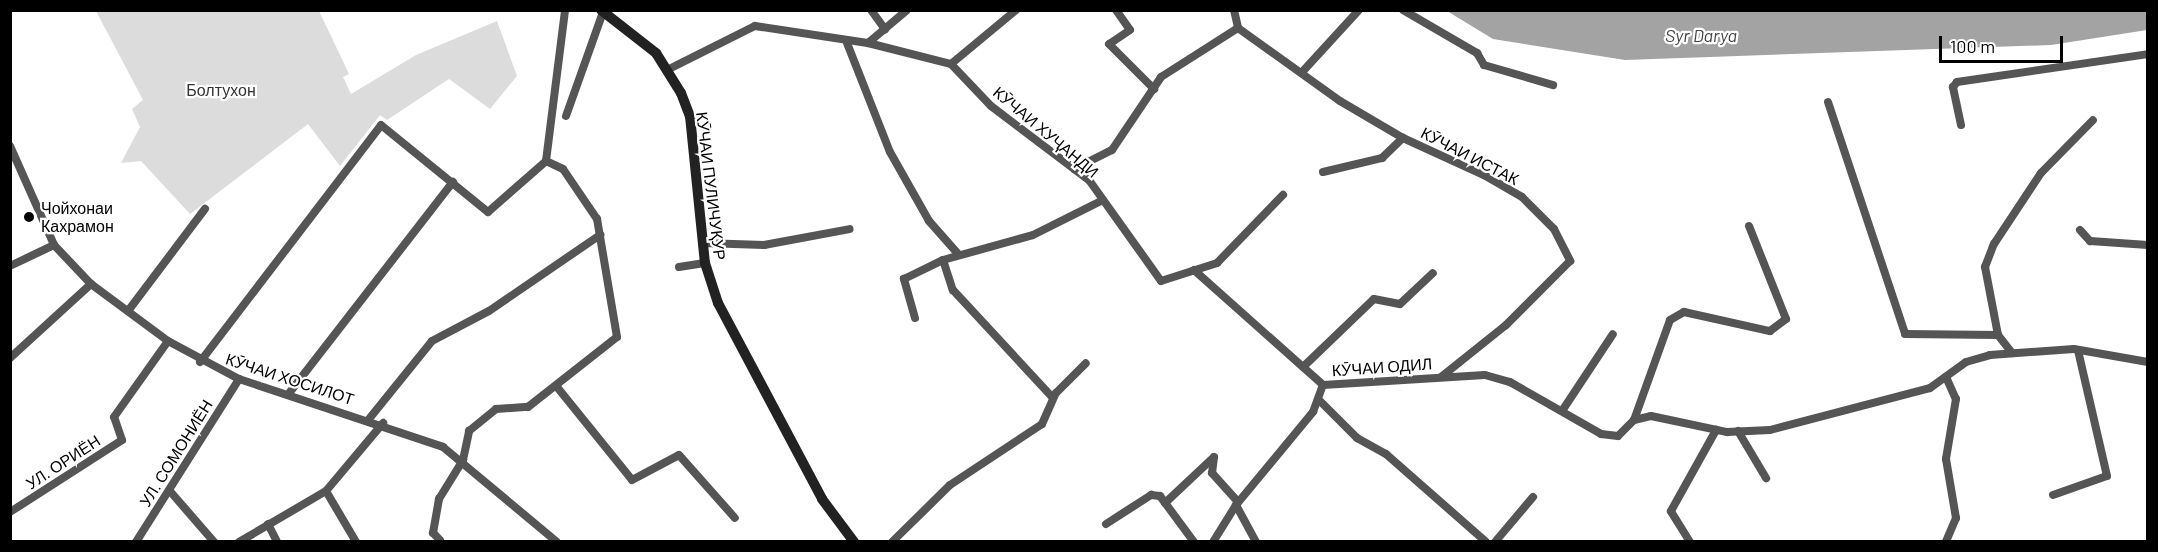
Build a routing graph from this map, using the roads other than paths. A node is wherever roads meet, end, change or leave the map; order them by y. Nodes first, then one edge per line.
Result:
1 (565, 10) edge
2 (871, 10) edge
3 (907, 10) edge
4 (1016, 10) edge
5 (1116, 10) edge
6 (1234, 10) edge
7 (1359, 10) edge
8 (1403, 10) edge
9 (602, 11) edge
10 (1238, 28) junction
11 (885, 29) junction
12 (847, 43) junction
13 (868, 43) junction
14 (2148, 54) edge
15 (951, 64) junction
16 (669, 69) junction
17 (1304, 70) junction
18 (1553, 85) dead end
19 (1154, 89) junction
20 (1828, 102) dead end
21 (566, 116) dead end
22 (2092, 120) dead end
23 (1962, 125) dead end
24 (1403, 138) junction
25 (10, 146) edge
26 (546, 161) junction
27 (1074, 169) junction
28 (1323, 172) dead end
29 (453, 182) junction
30 (1283, 195) dead end
31 (1101, 201) junction
32 (205, 209) dead end
33 (1749, 226) dead end
34 (850, 229) dead end
35 (2080, 230) dead end
36 (600, 235) junction
37 (703, 243) junction
38 (54, 244) junction
39 (2148, 245) edge
40 (959, 255) junction
41 (943, 260) junction
42 (705, 263) junction
43 (10, 266) edge
44 (679, 267) dead end
45 (1194, 270) junction
46 (1433, 273) dead end
47 (91, 284) junction
48 (128, 310) junction
49 (915, 318) dead end
50 (1613, 334) dead end
51 (1998, 335) junction
52 (168, 340) junction
53 (2078, 350) junction
54 (2013, 353) junction
55 (10, 358) edge
56 (200, 362) junction
57 (2148, 362) edge
58 (1086, 363) dead end
59 (1303, 367) junction
60 (1440, 377) junction
61 (1946, 377) junction
62 (239, 379) junction
63 (1323, 385) junction
64 (557, 387) junction
65 (290, 392) junction
66 (1053, 398) junction
67 (1319, 400) junction
68 (1562, 411) junction
69 (369, 419) junction
70 (1634, 420) junction
71 (383, 423) junction
72 (1716, 430) junction
73 (1738, 431) junction
74 (463, 460) junction
75 (1766, 478) dead end
76 (169, 490) junction
77 (326, 491) junction
78 (2054, 495) dead end
79 (1533, 497) dead end
80 (1165, 503) junction
81 (1237, 503) junction
82 (10, 512) edge
83 (735, 518) dead end
84 (268, 524) junction
85 (1106, 524) dead end
86 (440, 540) dead end
87 (136, 542) edge
88 (214, 542) edge
89 (239, 542) edge
90 (277, 542) edge
91 (356, 542) edge
92 (557, 542) edge
93 (854, 542) edge
94 (892, 542) edge
95 (1194, 542) edge
96 (1213, 542) edge
97 (1256, 542) edge
98 (1486, 542) edge
99 (1495, 542) edge
100 (1690, 542) edge
101 (1946, 542) edge

1 - 26 street
2 - 11 street
3 - 11 street
4 - 15 street
5 - 19 street
6 - 10 street
7 - 17 street
8 - 18 street
9 - 16 street, КӮЧАИ ПУЛИЧУҚУР
9 - 21 street
10 - 17 street, КӮЧАИ ИСТАК
10 - 19 street
11 - 13 street
12 - 13 street
12 - 16 street
12 - 40 street
13 - 15 street
14 - 23 street
15 - 27 street, КӮЧАИ ХУҶАНДИ
16 - 37 street, КӮЧАИ ПУЛИЧУҚУР
17 - 24 street, КӮЧАИ ИСТАК
19 - 27 street
20 - 51 street
22 - 51 street
24 - 28 street
24 - 60 street, КӮЧАИ ИСТАК
25 - 38 street, КӮЧАИ ХОСИЛОТ
26 - 29 street
26 - 36 street
27 - 31 street, КӮЧАИ ХУҶАНДИ
29 - 56 street
29 - 65 street
30 - 45 street, КӮЧАИ ХУҶАНДИ
31 - 40 street
31 - 45 street, КӮЧАИ ХУҶАНДИ
32 - 48 street
33 - 70 street
34 - 37 street
35 - 39 street
36 - 64 street
36 - 69 street
37 - 42 street, КӮЧАИ ПУЛИЧУҚУР
38 - 43 street
38 - 47 street, КӮЧАИ ХОСИЛОТ
40 - 41 street
41 - 49 street
41 - 66 street
42 - 44 street
42 - 93 street, КӮЧАИ ПУЛИЧУҚУР
45 - 59 street
46 - 59 street
47 - 48 street, КӮЧАИ ХОСИЛОТ
47 - 55 street
48 - 52 street, КӮЧАИ ХОСИЛОТ
50 - 68 street
51 - 54 street
52 - 56 street, КӮЧАИ ХОСИЛОТ
52 - 82 street, УЛ. ОРИЁН
53 - 54 street
53 - 57 street
53 - 78 street
54 - 61 street
56 - 62 street, КӮЧАИ ХОСИЛОТ
58 - 66 street
59 - 63 street
60 - 63 street, КӮЧАИ ОДИЛ
60 - 68 street, КӮЧАИ ОДИЛ
61 - 73 street
61 - 101 street
62 - 65 street, КӮЧАИ ХОСИЛОТ
62 - 76 street, УЛ. СОМОНИЁН
63 - 67 street, КӮЧАИ ОДИЛ
64 - 74 street
64 - 83 street
65 - 69 street, КӮЧАИ ХОСИЛОТ
66 - 94 street
67 - 81 street
67 - 98 street, КӮЧАИ ОДИЛ
68 - 70 street, КӮЧАИ ОДИЛ
69 - 71 street, КӮЧАИ ХОСИЛОТ
70 - 72 street
71 - 74 street, КӮЧАИ ХОСИЛОТ
71 - 77 street
72 - 73 street
72 - 100 street
73 - 75 street
74 - 86 street
74 - 92 street, КӮЧАИ ХОСИЛОТ
76 - 87 street, УЛ. СОМОНИЁН
76 - 88 street
77 - 84 street
77 - 91 street
79 - 99 street
80 - 81 street
80 - 85 street
80 - 95 street
81 - 96 street
81 - 97 street
84 - 89 street
84 - 90 street

